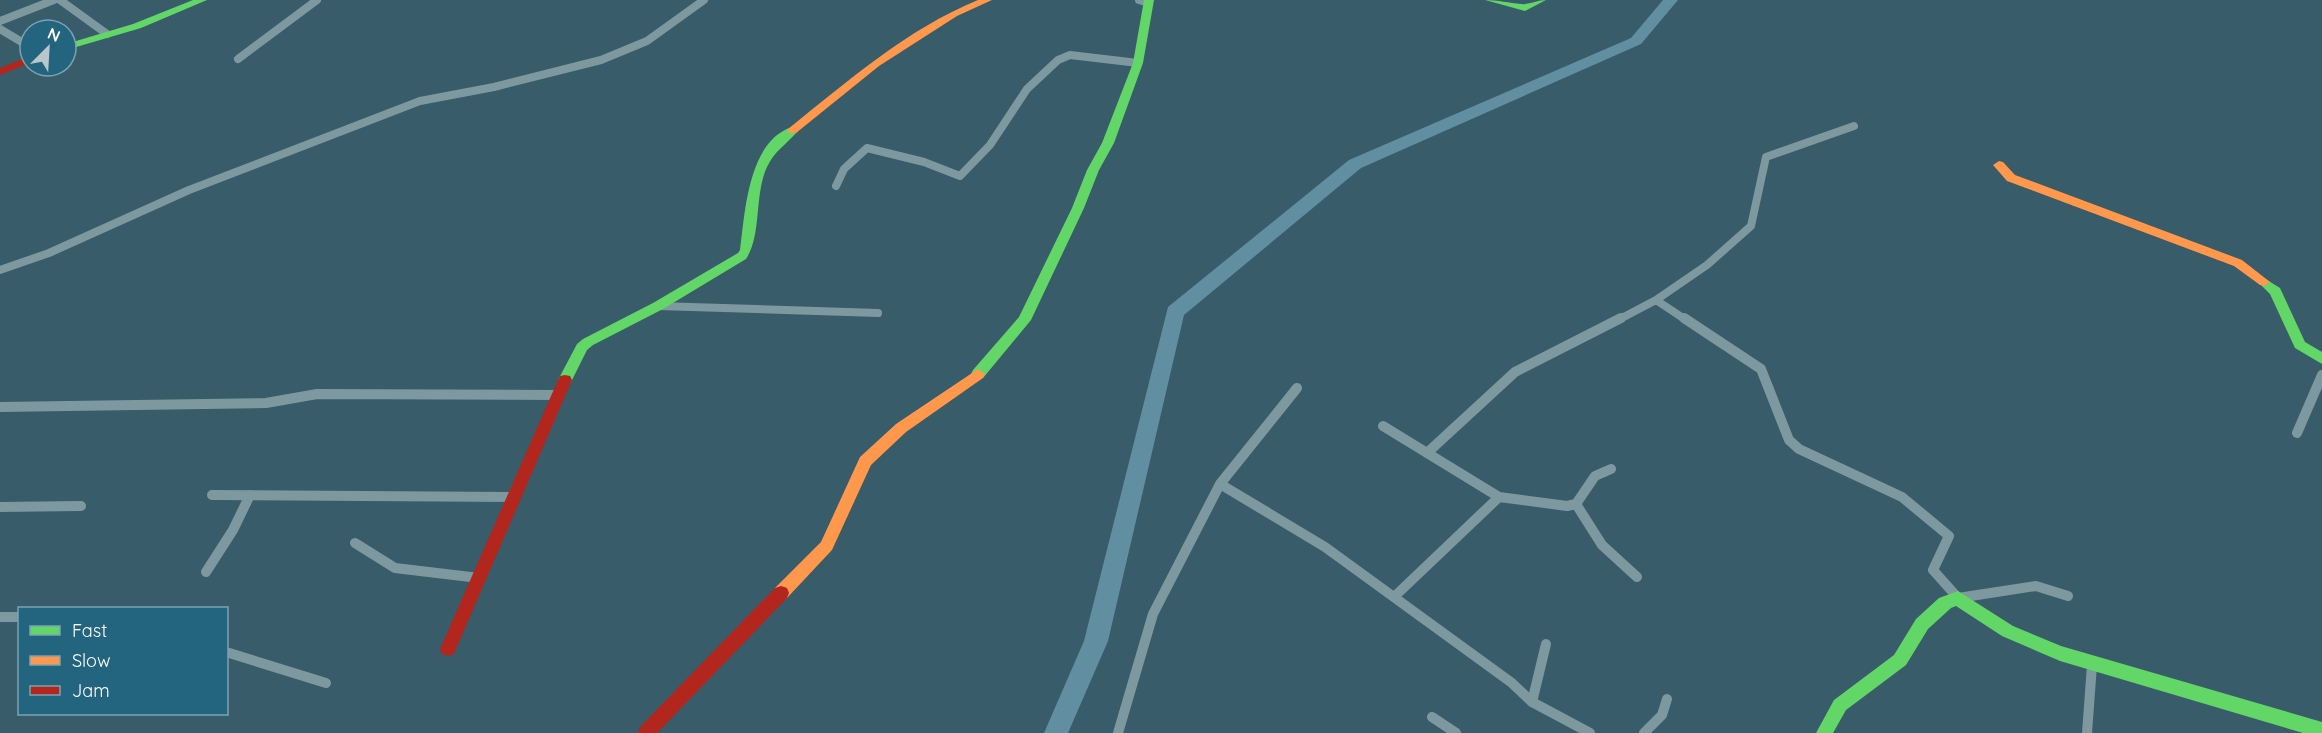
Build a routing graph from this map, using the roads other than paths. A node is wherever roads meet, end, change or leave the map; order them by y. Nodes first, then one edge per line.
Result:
1 (54, 0) edge
2 (60, 0) edge
3 (202, 0) edge
4 (317, 0) edge
5 (704, 0) edge
6 (987, 0) edge
7 (1490, 0) edge
8 (1540, 0) edge
9 (1146, 1) edge
10 (0, 21) edge
11 (0, 29) edge
12 (107, 34) junction
13 (18, 40) edge
14 (78, 43) edge
15 (238, 59) dead end
16 (1138, 63) junction
17 (18, 64) edge
18 (0, 72) edge
19 (1854, 126) dead end
20 (1998, 165) dead end
21 (836, 186) dead end
22 (0, 270) edge
23 (1656, 300) junction
24 (658, 306) junction
25 (878, 314) dead end
26 (2322, 359) edge
27 (2322, 375) edge
28 (1297, 388) dead end
29 (558, 395) junction
30 (0, 407) edge
31 (1383, 426) dead end
32 (2297, 433) dead end
33 (1427, 453) junction
34 (1611, 469) dead end
35 (1220, 484) junction
36 (212, 495) dead end
37 (250, 495) junction
38 (514, 496) junction
39 (1499, 497) junction
40 (1576, 504) junction
41 (81, 506) dead end
42 (0, 507) edge
43 (355, 543) dead end
44 (206, 572) dead end
45 (1637, 577) dead end
46 (479, 578) junction
47 (2068, 596) dead end
48 (1395, 597) junction
49 (1958, 598) junction
50 (0, 617) edge
51 (18, 617) edge
52 (1546, 644) dead end
53 (448, 649) dead end
54 (228, 653) edge
55 (2092, 665) junction
56 (326, 684) dead end
57 (1667, 699) dead end
58 (1532, 702) junction
59 (1432, 717) dead end
60 (2322, 730) edge
61 (646, 733) edge
62 (1118, 733) edge
63 (1456, 733) edge
64 (1590, 733) edge
65 (1644, 733) edge
66 (1824, 733) edge
67 (2087, 733) edge

1 - 10 street
2 - 12 street
3 - 12 street
4 - 15 street
5 - 22 street
6 - 24 street
7 - 8 street
9 - 16 street
11 - 13 street
12 - 14 street
16 - 21 street
16 - 61 street
17 - 18 street
19 - 23 street
20 - 26 street
23 - 33 street
23 - 49 street
24 - 25 street
24 - 29 street
27 - 32 street
28 - 35 street
29 - 30 street
29 - 38 street
31 - 33 street
33 - 39 street
34 - 40 street
35 - 48 street
35 - 62 street
36 - 37 street
37 - 38 street
37 - 44 street
38 - 46 street
39 - 40 street
39 - 48 street
40 - 45 street
41 - 42 street
43 - 46 street
46 - 53 street
47 - 49 street
48 - 58 street
49 - 55 street
49 - 66 street
50 - 51 street
52 - 58 street
54 - 56 street
55 - 60 street
55 - 67 street
57 - 65 street
58 - 64 street
59 - 63 street

